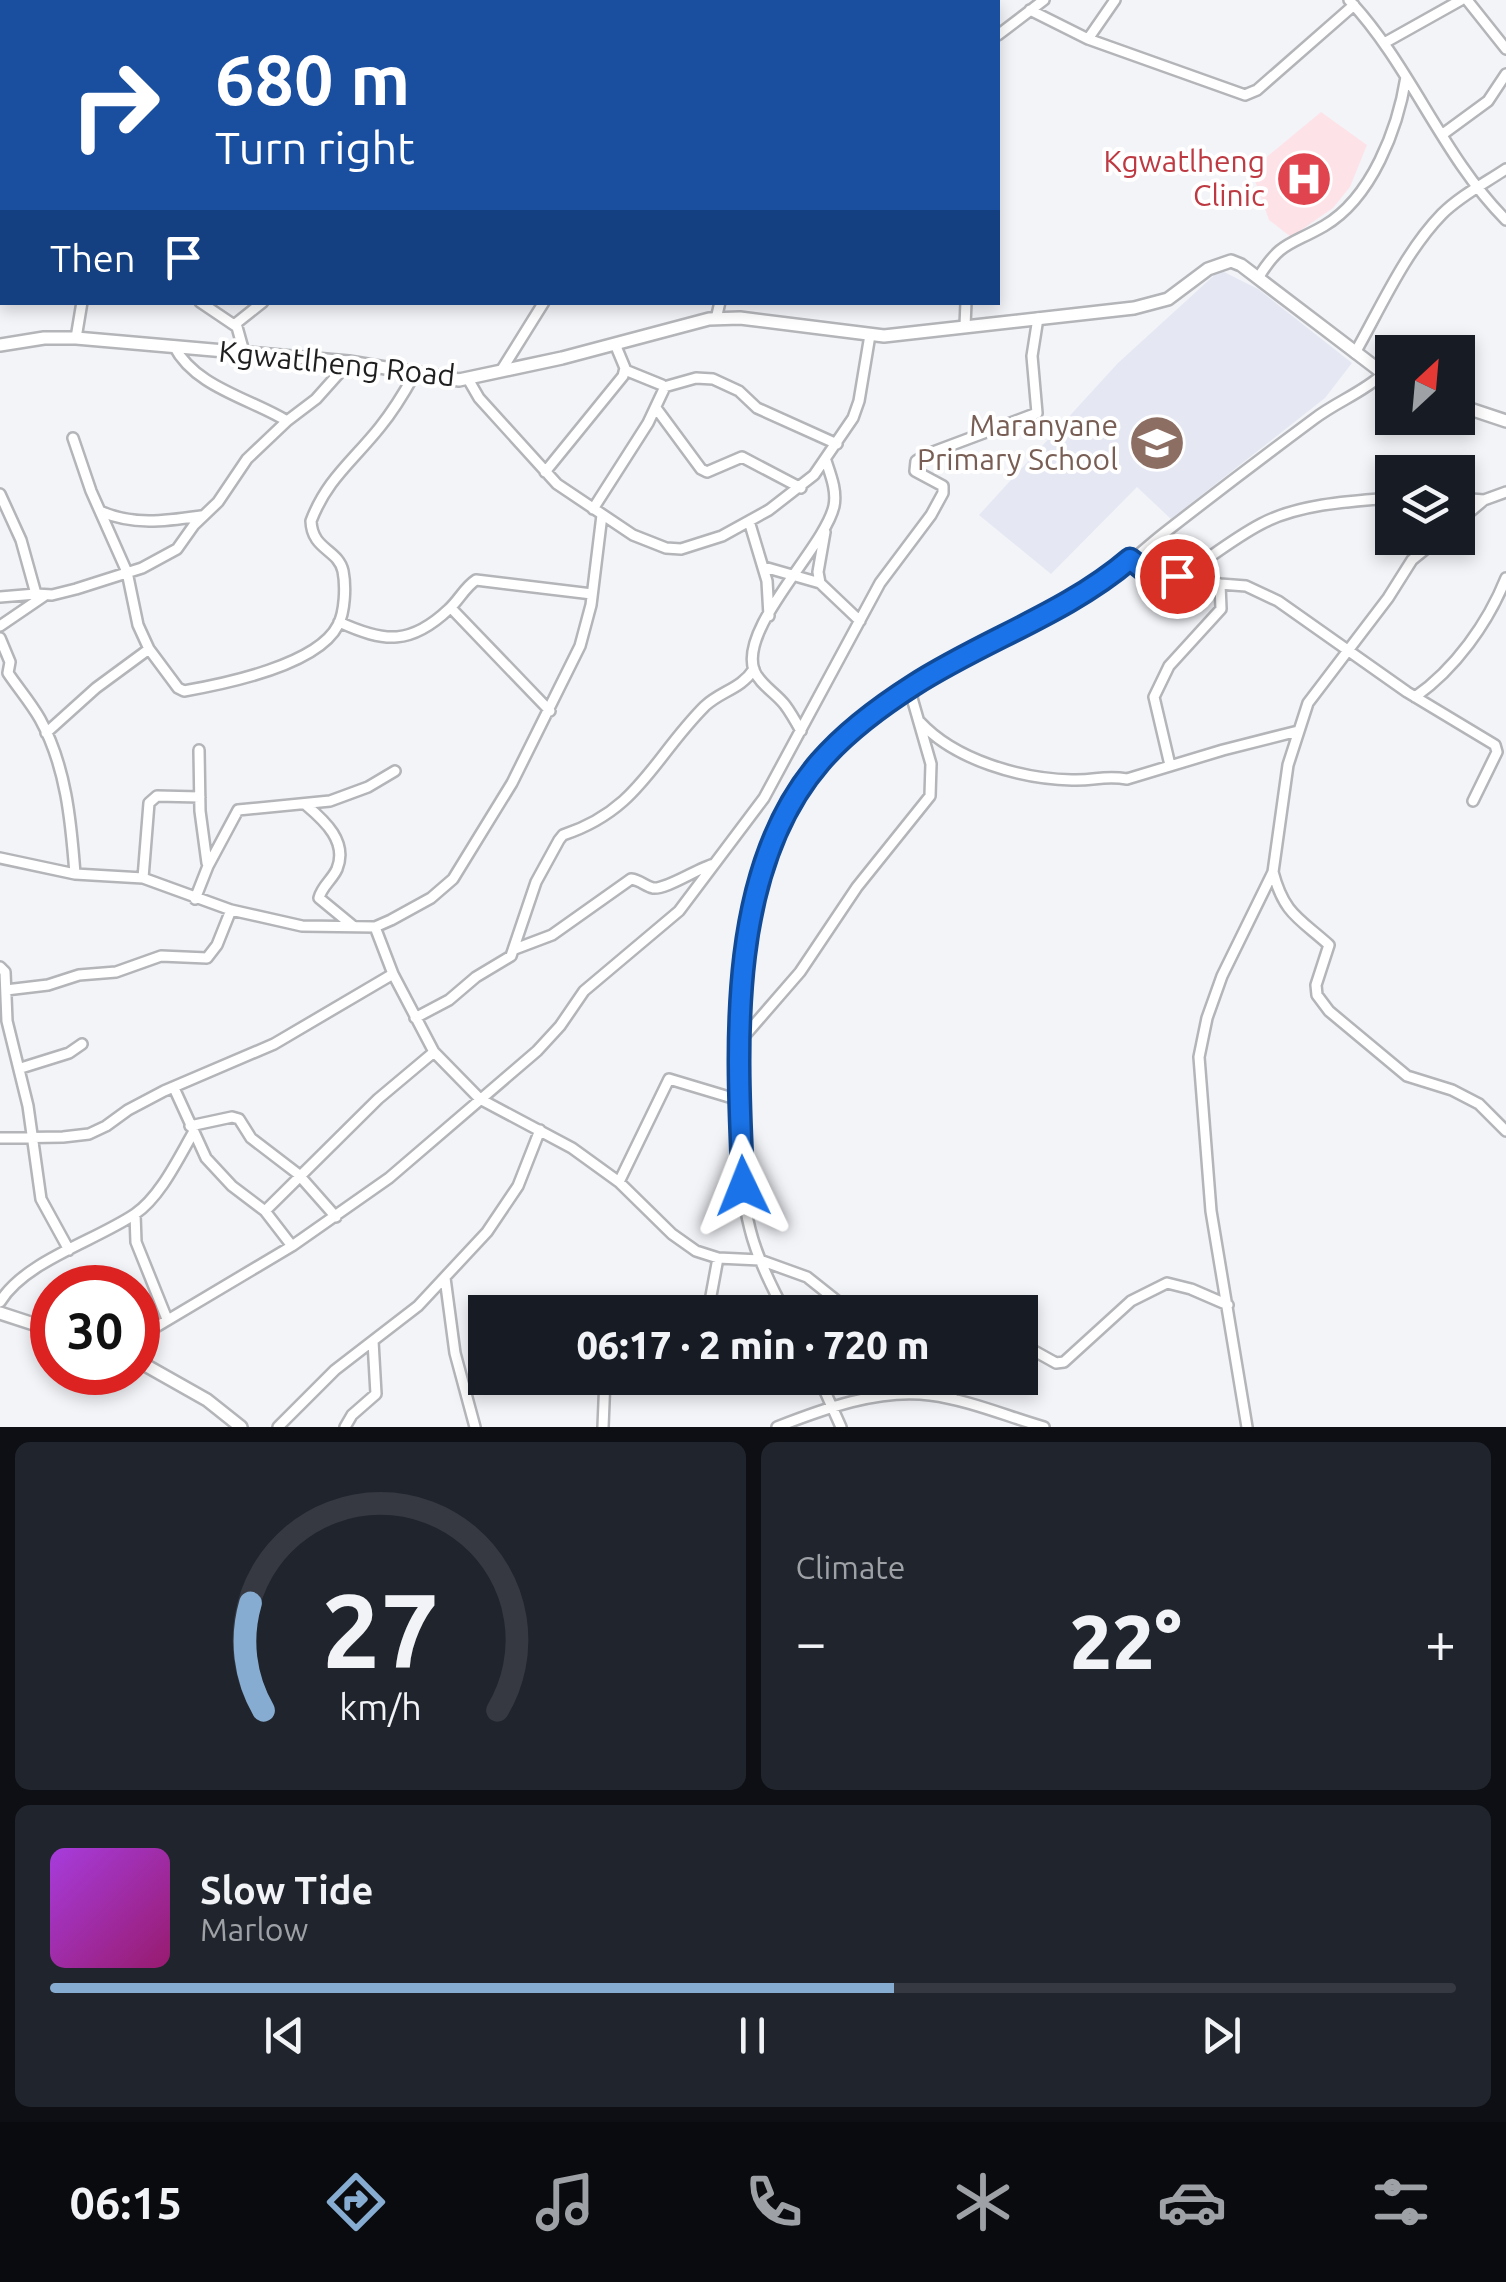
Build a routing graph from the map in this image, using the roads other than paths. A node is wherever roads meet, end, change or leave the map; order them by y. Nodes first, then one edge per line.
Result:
1 (1044, 0) edge
2 (1115, 0) edge
3 (1464, 0) edge
4 (1356, 3) edge
5 (1030, 10) junction
6 (1000, 32) edge
7 (1088, 40) junction
8 (1386, 42) junction
9 (1506, 49) edge
10 (1506, 74) edge
11 (1406, 75) junction
12 (1442, 134) junction
13 (1506, 169) edge
14 (1478, 187) junction
15 (1506, 220) edge
16 (1258, 278) junction
17 (82, 305) edge
18 (204, 305) edge
19 (259, 305) edge
20 (542, 305) edge
21 (719, 305) edge
22 (966, 305) edge
23 (1038, 318) junction
24 (716, 319) junction
25 (234, 325) junction
26 (966, 326) junction
27 (870, 335) junction
28 (76, 338) junction
29 (615, 344) junction
30 (0, 345) edge
31 (174, 346) junction
32 (244, 352) junction
33 (1355, 353) junction
34 (349, 362) junction
35 (1375, 368) edge
36 (625, 370) junction
37 (500, 371) junction
38 (414, 374) junction
39 (468, 379) junction
40 (1375, 384) edge
41 (664, 387) junction
42 (656, 408) junction
43 (1475, 411) edge
44 (287, 421) junction
45 (1506, 421) edge
46 (73, 438) dead end
47 (837, 444) junction
48 (826, 461) junction
49 (545, 472) junction
50 (802, 488) junction
51 (1506, 492) edge
52 (0, 494) edge
53 (1475, 499) edge
54 (1375, 500) edge
55 (1484, 500) junction
56 (1475, 508) edge
57 (100, 511) junction
58 (598, 512) junction
59 (203, 516) junction
60 (750, 521) junction
61 (826, 527) junction
62 (1418, 555) edge
63 (1130, 559) junction
64 (764, 568) junction
65 (127, 572) junction
66 (1188, 572) junction
67 (793, 573) junction
68 (1506, 578) edge
69 (820, 583) junction
70 (1220, 584) junction
71 (41, 594) junction
72 (592, 594) junction
73 (0, 596) edge
74 (451, 608) junction
75 (769, 616) junction
76 (860, 621) junction
77 (339, 622) junction
78 (0, 626) edge
79 (0, 638) edge
80 (149, 649) junction
81 (1347, 652) junction
82 (754, 669) junction
83 (4, 676) edge
84 (915, 684) junction
85 (1415, 697) junction
86 (550, 710) junction
87 (918, 720) junction
88 (801, 731) junction
89 (1298, 732) junction
90 (46, 733) junction
91 (198, 750) dead end
92 (1170, 765) junction
93 (395, 771) dead end
94 (200, 797) junction
95 (1473, 801) dead end
96 (306, 805) junction
97 (0, 858) edge
98 (716, 864) junction
99 (208, 866) junction
100 (1273, 872) junction
101 (76, 874) junction
102 (143, 878) junction
103 (195, 898) junction
104 (231, 910) junction
105 (353, 926) junction
106 (375, 928) junction
107 (515, 949) junction
108 (0, 967) edge
109 (393, 974) junction
110 (6, 990) junction
111 (414, 1018) junction
112 (741, 1040) junction
113 (82, 1044) dead end
114 (434, 1052) junction
115 (21, 1068) junction
116 (174, 1088) junction
117 (480, 1099) junction
118 (739, 1100) junction
119 (191, 1130) junction
120 (540, 1130) junction
121 (1506, 1131) edge
122 (34, 1136) junction
123 (0, 1138) edge
124 (298, 1174) junction
125 (619, 1182) junction
126 (265, 1211) junction
127 (135, 1214) junction
128 (336, 1217) junction
129 (292, 1246) junction
130 (69, 1250) junction
131 (718, 1258) junction
132 (760, 1260) junction
133 (445, 1278) junction
134 (711, 1295) edge
135 (777, 1295) edge
136 (830, 1295) edge
137 (0, 1302) edge
138 (1228, 1305) junction
139 (0, 1313) edge
140 (168, 1319) junction
141 (30, 1323) edge
142 (160, 1326) edge
143 (373, 1341) junction
144 (1038, 1353) edge
145 (160, 1373) edge
146 (604, 1395) edge
147 (828, 1395) edge
148 (949, 1395) edge
149 (954, 1399) junction
150 (834, 1406) junction
151 (241, 1427) edge
152 (278, 1427) edge
153 (345, 1427) edge
154 (475, 1427) edge
155 (603, 1427) edge
156 (777, 1427) edge
157 (840, 1427) edge
158 (1044, 1427) edge
159 (1247, 1427) edge

1 - 5 street
2 - 7 street
3 - 8 street
3 - 9 street
4 - 7 street
4 - 8 street
5 - 6 street
5 - 7 street
8 - 11 street
10 - 12 street
11 - 12 street
11 - 16 street
12 - 14 street
13 - 14 street
14 - 15 street
14 - 33 street
16 - 23 street, Kgwatlheng Road
16 - 33 street, Kgwatlheng Road
17 - 28 street
18 - 25 street
19 - 25 street
20 - 37 street
21 - 24 street
22 - 26 street
23 - 26 street, Kgwatlheng Road
23 - 76 street
24 - 27 street, Kgwatlheng Road
24 - 29 street, Kgwatlheng Road
25 - 32 street
26 - 27 street, Kgwatlheng Road
27 - 47 street
28 - 30 street, Kgwatlheng Road
28 - 31 street, Kgwatlheng Road
29 - 36 street
29 - 37 street, Kgwatlheng Road
31 - 32 street, Kgwatlheng Road
31 - 44 street
32 - 34 street, Kgwatlheng Road
33 - 35 street, Kgwatlheng Road
34 - 38 street, Kgwatlheng Road
34 - 44 street
36 - 41 street
36 - 49 street
37 - 39 street, Kgwatlheng Road
38 - 39 street, Kgwatlheng Road
38 - 77 street
39 - 49 street
40 - 63 street
41 - 42 street
41 - 47 street
42 - 50 street
42 - 58 street
43 - 45 street
44 - 59 street
46 - 57 street
47 - 48 street
48 - 50 street
48 - 61 street
49 - 58 street
50 - 60 street
51 - 55 street
52 - 71 street
53 - 55 street
54 - 66 street
55 - 56 street
57 - 59 street
57 - 65 street
58 - 60 street
58 - 72 street
59 - 65 street
60 - 64 street
61 - 67 street
61 - 69 street
62 - 81 street
63 - 66 street
63 - 84 street
64 - 67 street
64 - 75 street
65 - 71 street
65 - 80 street
66 - 70 street
67 - 69 street
67 - 75 street
68 - 85 street
69 - 76 street
70 - 81 street
70 - 92 street
71 - 73 street
71 - 78 street
72 - 74 street
72 - 86 street
74 - 77 street
74 - 86 street
75 - 82 street
76 - 88 street
77 - 80 street
79 - 83 street
80 - 90 street
81 - 85 street
81 - 89 street
82 - 88 street
82 - 107 street
83 - 90 street
84 - 87 street
84 - 112 street
85 - 95 street
86 - 106 street
87 - 92 street
87 - 112 street
88 - 98 street
89 - 92 street
89 - 100 street
90 - 101 street
91 - 94 street
93 - 96 street
94 - 99 street
94 - 102 street
96 - 99 street
96 - 105 street
97 - 101 street
98 - 107 street
98 - 117 street
99 - 103 street
100 - 121 street
100 - 138 street
101 - 102 street
102 - 103 street
103 - 104 street
104 - 105 street
104 - 110 street
105 - 106 street
106 - 109 street
107 - 111 street
108 - 110 street
109 - 111 street
109 - 116 street
110 - 115 street
111 - 114 street
112 - 118 street
113 - 115 street
114 - 117 street
114 - 124 street
115 - 122 street
116 - 119 street
116 - 122 street
117 - 120 street
117 - 128 street
118 - 125 street
118 - 132 street
119 - 124 street
119 - 126 street
119 - 127 street
120 - 125 street
120 - 133 street
122 - 123 street
122 - 130 street
124 - 126 street
124 - 128 street
125 - 131 street
126 - 129 street
127 - 130 street
127 - 140 street
128 - 129 street
129 - 140 street
130 - 137 street
131 - 132 street
131 - 134 street
132 - 135 street
132 - 136 street
133 - 143 street
133 - 154 street
138 - 144 street
138 - 159 street
139 - 141 street
140 - 142 street
143 - 152 street
143 - 153 street
145 - 151 street
146 - 155 street
147 - 150 street
148 - 149 street
149 - 150 street
149 - 158 street
150 - 156 street
150 - 157 street

